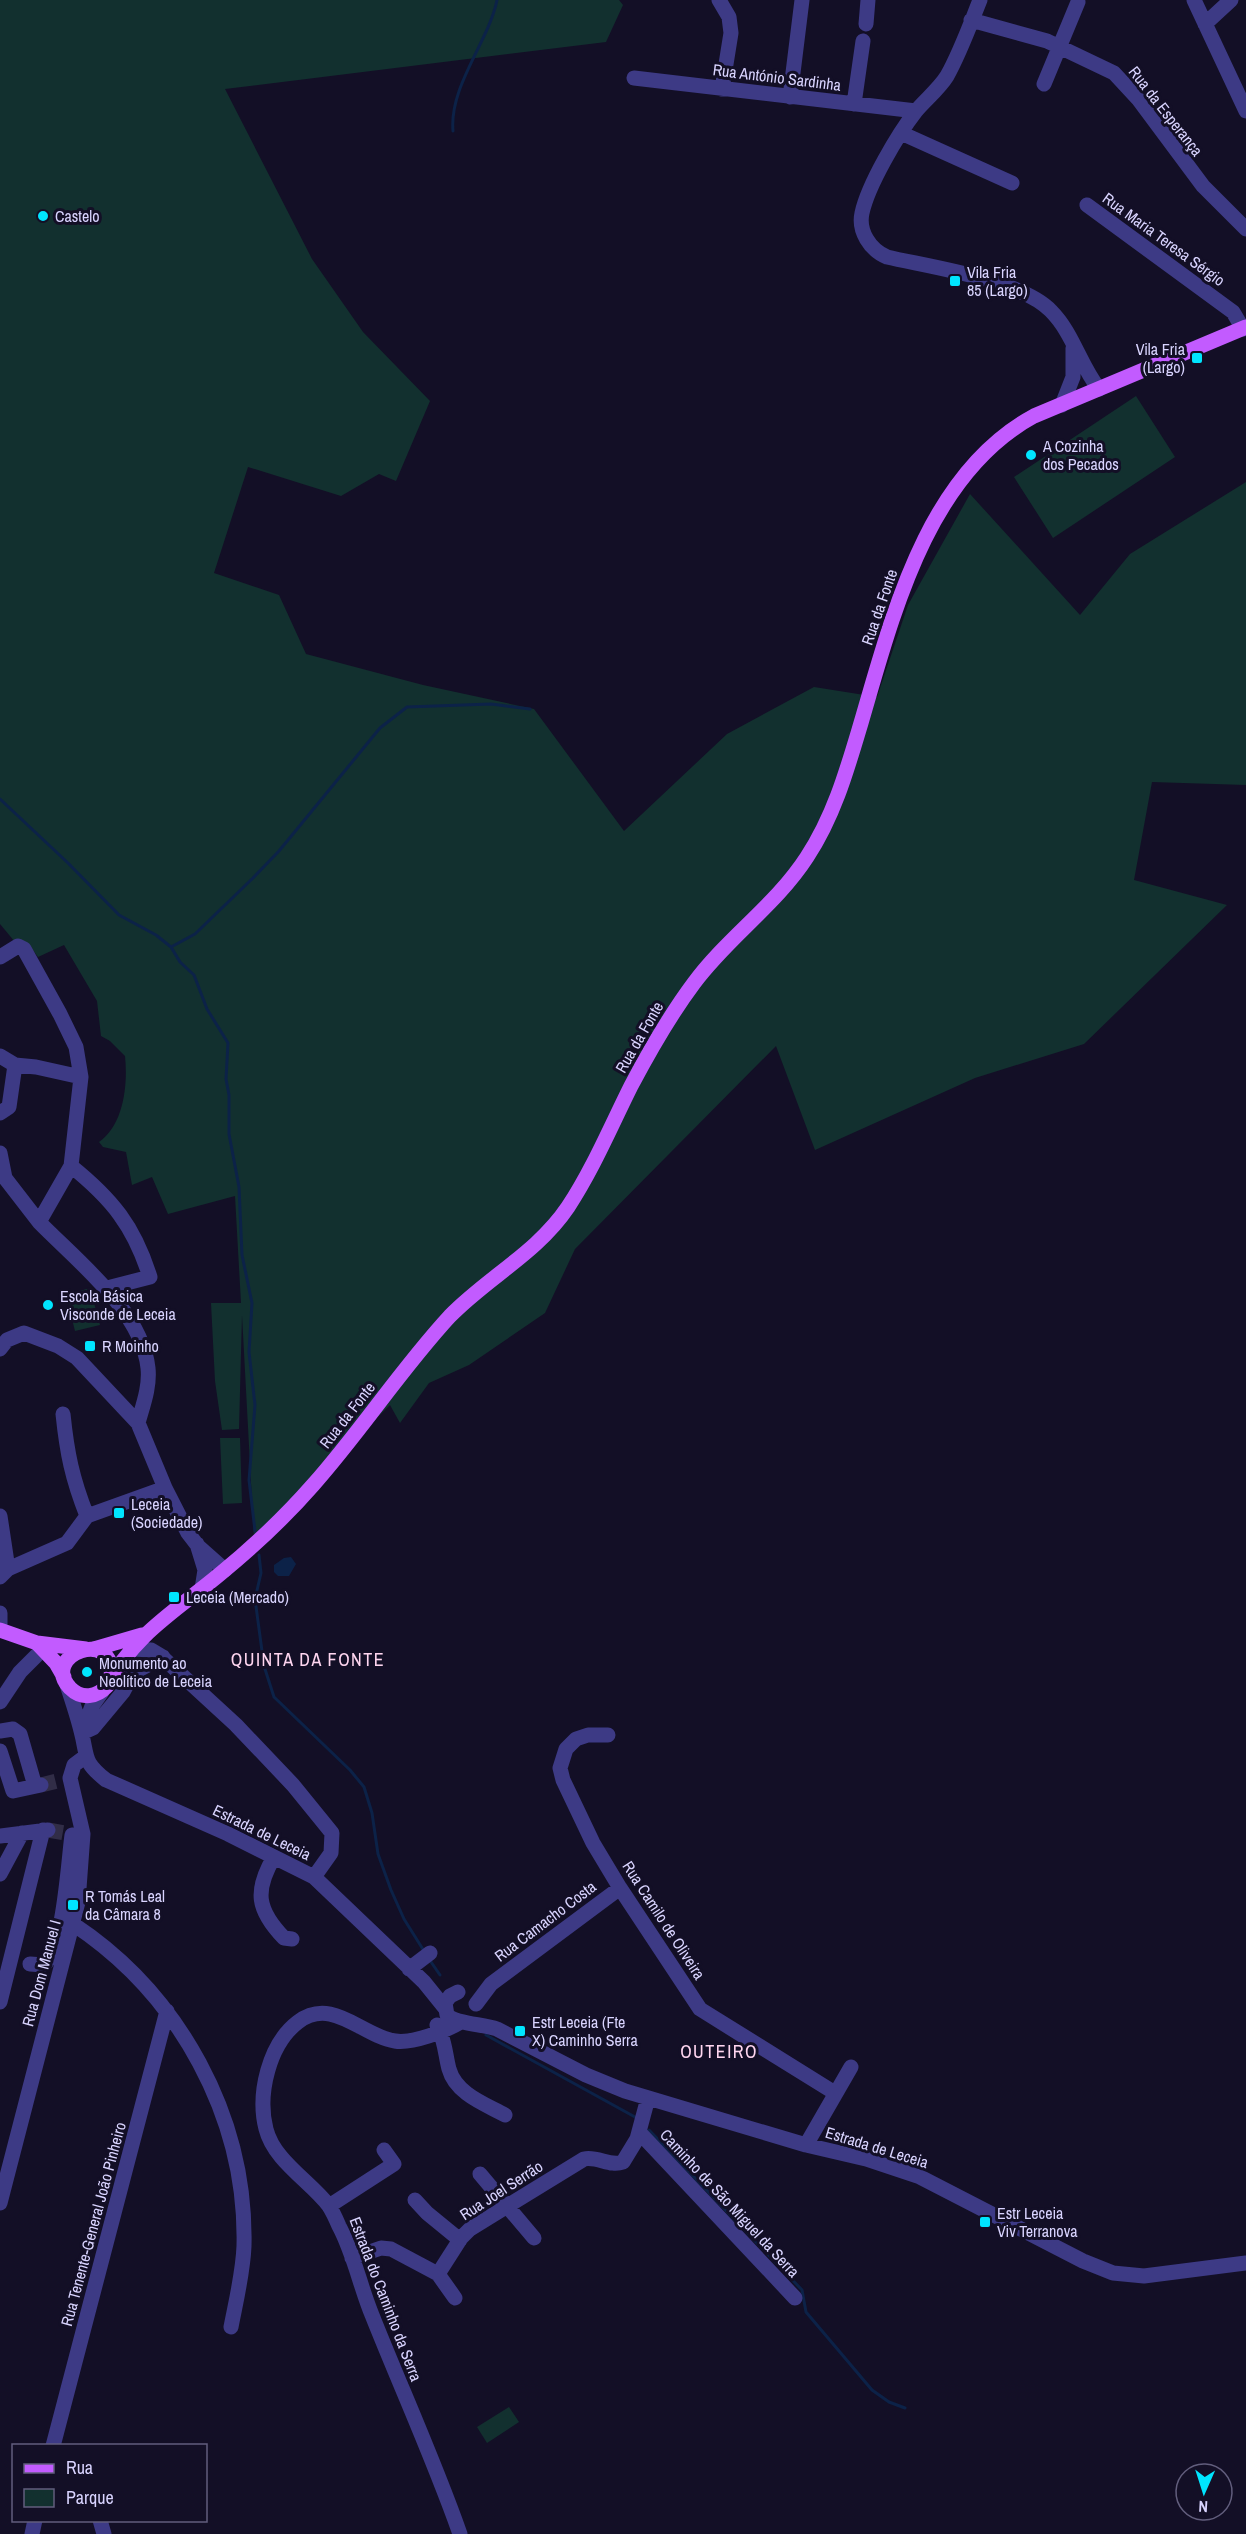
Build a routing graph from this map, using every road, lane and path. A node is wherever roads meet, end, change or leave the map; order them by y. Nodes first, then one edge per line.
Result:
1 (720, 0) edge
2 (802, 0) edge
3 (868, 0) edge
4 (980, 0) edge
5 (1194, 0) edge
6 (1231, 0) edge
7 (1078, 2) dead end
8 (971, 20) junction
9 (866, 24) dead end
10 (1205, 24) junction
11 (863, 41) dead end
12 (1059, 47) junction
13 (634, 78) dead end
14 (1044, 84) dead end
15 (722, 89) junction
16 (790, 97) junction
17 (854, 104) junction
18 (916, 111) junction
19 (1246, 111) edge
20 (901, 133) junction
21 (1012, 183) dead end
22 (1088, 206) dead end
23 (1246, 229) edge
24 (1245, 328) edge
25 (1072, 339) junction
26 (1100, 389) junction
27 (1062, 405) junction
28 (0, 957) edge
29 (0, 1056) edge
30 (15, 1065) junction
31 (81, 1077) junction
32 (0, 1113) edge
33 (0, 1153) edge
34 (71, 1166) junction
35 (2, 1179) edge
36 (39, 1222) junction
37 (106, 1291) junction
38 (0, 1349) edge
39 (63, 1414) dead end
40 (138, 1423) junction
41 (165, 1488) junction
42 (87, 1515) junction
43 (0, 1516) edge
44 (197, 1544) junction
45 (225, 1570) junction
46 (4, 1573) edge
47 (202, 1589) junction
48 (0, 1613) edge
49 (2, 1628) edge
50 (146, 1632) junction
51 (40, 1646) junction
52 (90, 1649) junction
53 (133, 1649) junction
54 (163, 1657) junction
55 (66, 1681) junction
56 (106, 1686) junction
57 (0, 1702) edge
58 (0, 1731) edge
59 (82, 1733) junction
60 (608, 1735) dead end
61 (0, 1751) edge
62 (86, 1756) junction
63 (22, 1833) junction
64 (73, 1834) junction
65 (0, 1836) edge
66 (274, 1857) junction
67 (0, 1874) edge
68 (314, 1877) junction
69 (620, 1888) junction
70 (73, 1924) junction
71 (292, 1939) dead end
72 (8, 1957) edge
73 (30, 1964) dead end
74 (424, 1982) junction
75 (491, 1984) junction
76 (460, 1991) junction
77 (0, 2002) edge
78 (476, 2006) junction
79 (445, 2009) junction
80 (167, 2011) junction
81 (462, 2022) junction
82 (439, 2028) junction
83 (497, 2029) junction
84 (851, 2067) dead end
85 (835, 2092) junction
86 (648, 2098) junction
87 (505, 2115) dead end
88 (639, 2132) junction
89 (806, 2145) junction
90 (384, 2150) dead end
91 (480, 2174) dead end
92 (415, 2199) dead end
93 (0, 2200) edge
94 (329, 2206) junction
95 (506, 2207) junction
96 (534, 2238) dead end
97 (460, 2240) junction
98 (352, 2258) junction
99 (1246, 2263) edge
100 (438, 2274) junction
101 (455, 2298) dead end
102 (795, 2298) dead end
103 (231, 2327) dead end
104 (53, 2444) edge
105 (460, 2534) edge

1 - 15 street
2 - 16 street
3 - 9 street
4 - 8 street
5 - 10 street
6 - 10 street
7 - 12 street
8 - 12 street, Rua da Esperança
8 - 18 street
10 - 19 street
11 - 17 street
12 - 14 street
12 - 23 street, Rua da Esperança
13 - 15 street, Rua António Sardinha
15 - 16 street, Rua António Sardinha
16 - 17 street, Rua António Sardinha
17 - 18 street, Rua António Sardinha
18 - 20 street
20 - 21 street
20 - 25 street
22 - 24 street, Rua Maria Teresa Sérgio
24 - 26 main road, Rua da Fonte
25 - 26 street
25 - 27 street
26 - 27 main road, Rua da Fonte
27 - 45 main road, Rua da Fonte
28 - 31 street
29 - 30 street
30 - 31 street
30 - 32 street
31 - 34 street
33 - 35 street
34 - 36 street
34 - 37 street
35 - 36 street
36 - 37 street
37 - 40 street
38 - 40 street
39 - 42 street
40 - 41 street
41 - 42 street
41 - 44 street
42 - 46 street
43 - 46 street
44 - 45 street
44 - 47 street
45 - 47 main road, Rua da Fonte
47 - 50 main road, Rua da Fonte
48 - 49 street
49 - 51 main road
50 - 52 main road, Rua da Fonte
50 - 53 main road, Rua da Fonte
51 - 52 main road
51 - 55 main road, Estrada de Leceia
51 - 57 street
52 - 55 main road
52 - 56 main road
53 - 54 street
53 - 56 main road, Rua da Fonte
54 - 59 street
54 - 68 street
55 - 56 main road
55 - 59 street, Estrada de Leceia
56 - 59 street
58 - 61 street
59 - 62 street, Estrada de Leceia
60 - 69 street, Rua Camilo de Oliveira
62 - 64 street, Rua Dom Manuel I
62 - 66 street, Estrada de Leceia
63 - 65 street
63 - 67 street
63 - 72 street
64 - 70 street, Rua Dom Manuel I
64 - 73 street
66 - 68 street, Estrada de Leceia
66 - 71 street
68 - 74 street, Estrada de Leceia
69 - 75 street, Rua Camacho Costa
69 - 85 street, Rua Camilo de Oliveira
70 - 80 street
70 - 93 street, Rua Dom Manuel I
72 - 77 street
74 - 76 street, Estrada de Leceia
74 - 79 street, Estrada de Leceia
75 - 76 street, Rua Camacho Costa
75 - 78 street, Rua Camacho Costa
76 - 78 street
76 - 79 street
78 - 81 street
78 - 83 street, Estrada de Leceia
79 - 81 street
79 - 82 street
80 - 103 street
80 - 104 street, Rua Tenente-General João Pinheiro
81 - 82 street, Estrada do Caminho da Serra
81 - 83 street, Estrada de Leceia
82 - 87 street
82 - 94 street, Estrada do Caminho da Serra
83 - 86 street, Estrada de Leceia
84 - 85 street
85 - 89 street
86 - 88 street, Rua Joel Serrão
86 - 89 street, Estrada de Leceia
88 - 95 street, Rua Joel Serrão
88 - 102 street, Caminho de São Miguel da Serra
89 - 99 street, Estrada de Leceia
90 - 94 street
91 - 95 street
92 - 97 street
94 - 98 street, Estrada do Caminho da Serra
95 - 96 street
95 - 97 street, Rua Joel Serrão
97 - 100 street, Rua Joel Serrão
98 - 100 street
98 - 105 street, Estrada do Caminho da Serra
100 - 101 street

